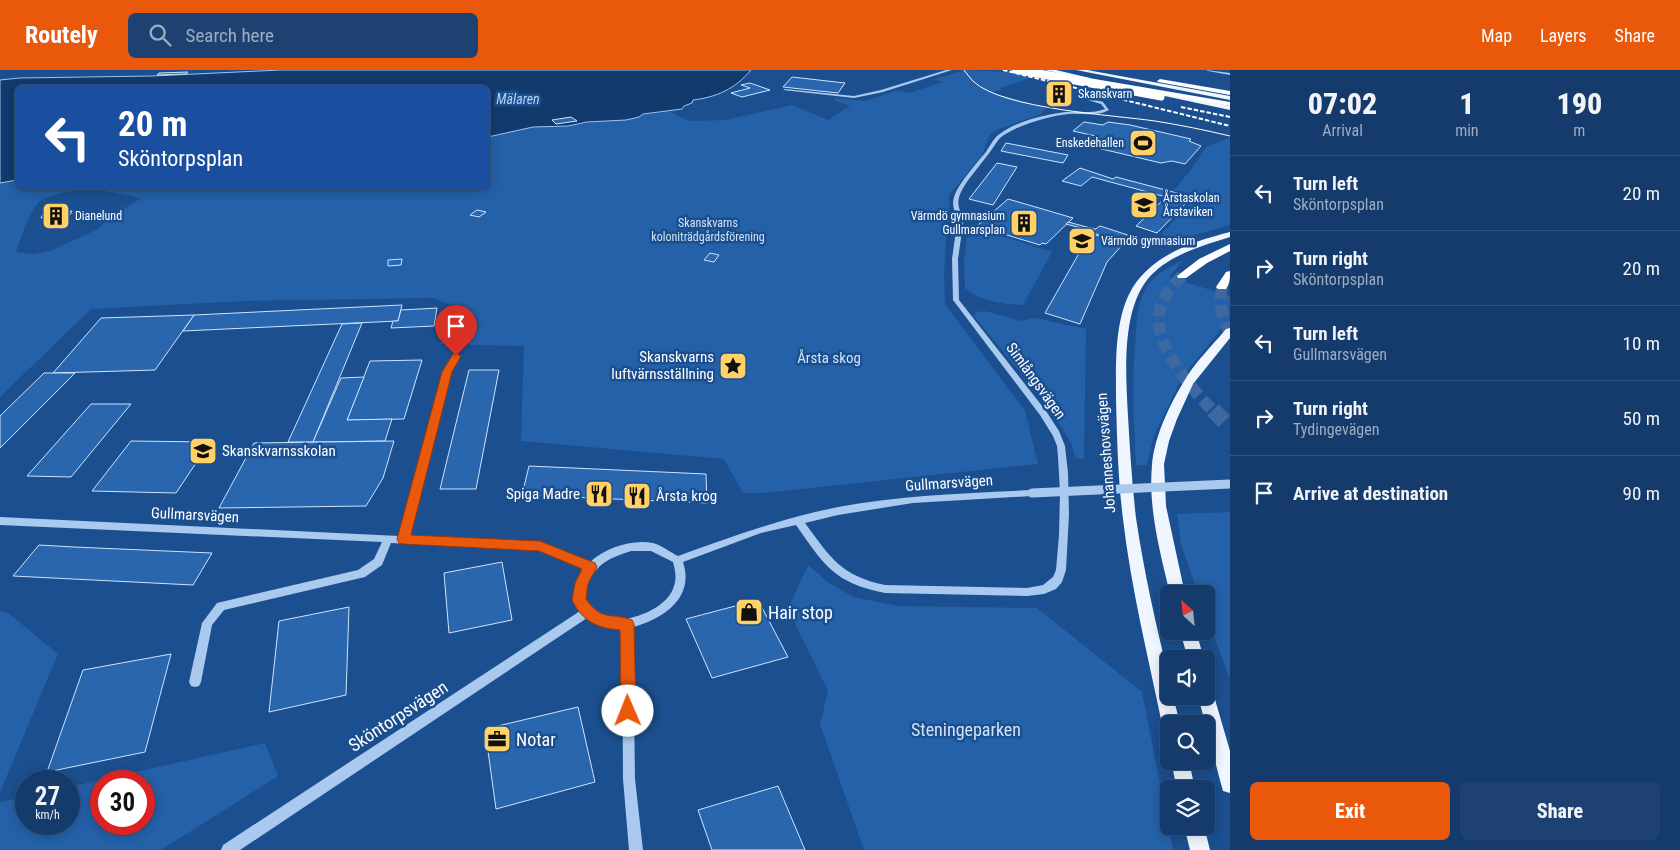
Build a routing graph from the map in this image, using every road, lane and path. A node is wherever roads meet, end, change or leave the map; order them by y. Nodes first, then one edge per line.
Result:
1 (950, 70) edge
2 (1015, 70) edge
3 (1030, 70) edge
4 (1035, 70) edge
5 (1048, 70) edge
6 (1053, 70) edge
7 (1072, 70) edge
8 (1079, 70) edge
9 (1088, 70) edge
10 (1208, 70) edge
11 (1230, 74) edge
12 (785, 90) dead end
13 (1179, 92) junction
14 (1082, 97) dead end
15 (1230, 103) edge
16 (1230, 234) edge
17 (1230, 247) edge
18 (1230, 274) edge
19 (1182, 276) tunnel mouth
20 (1222, 288) tunnel mouth
21 (1230, 331) edge
22 (456, 356) dead end
23 (1230, 484) edge
24 (0, 521) edge
25 (798, 521) junction
26 (388, 539) junction
27 (403, 539) junction
28 (677, 560) junction
29 (591, 567) junction
30 (1176, 585) edge
31 (587, 612) junction
32 (627, 624) junction
33 (195, 682) dead end
34 (1208, 705) edge
35 (1169, 715) edge
36 (1230, 784) edge
37 (1196, 835) edge
38 (228, 850) edge
39 (636, 850) edge
40 (1200, 850) edge

1 - 12 street
2 - 15 highway, bridge
3 - 13 highway, bridge
4 - 15 highway, bridge
5 - 15 main road, bridge
6 - 13 highway
7 - 15 highway
8 - 15 main road
9 - 15 highway
10 - 11 street
13 - 15 highway
14 - 25 street, Simlångsvägen
16 - 35 main road, Johanneshovsvägen
17 - 19 highway
18 - 20 highway
21 - 30 main road
22 - 27 street
23 - 25 street, Gullmarsvägen, bridge
24 - 26 street, Gullmarsvägen
25 - 28 street, Gullmarsvägen
26 - 27 street, Gullmarsvägen
26 - 33 street
27 - 29 street, Gullmarsvägen
28 - 29 street
28 - 32 street
29 - 31 street
31 - 32 street
31 - 38 street, Sköntorpsvägen
32 - 39 street
34 - 36 main road
37 - 40 main road

